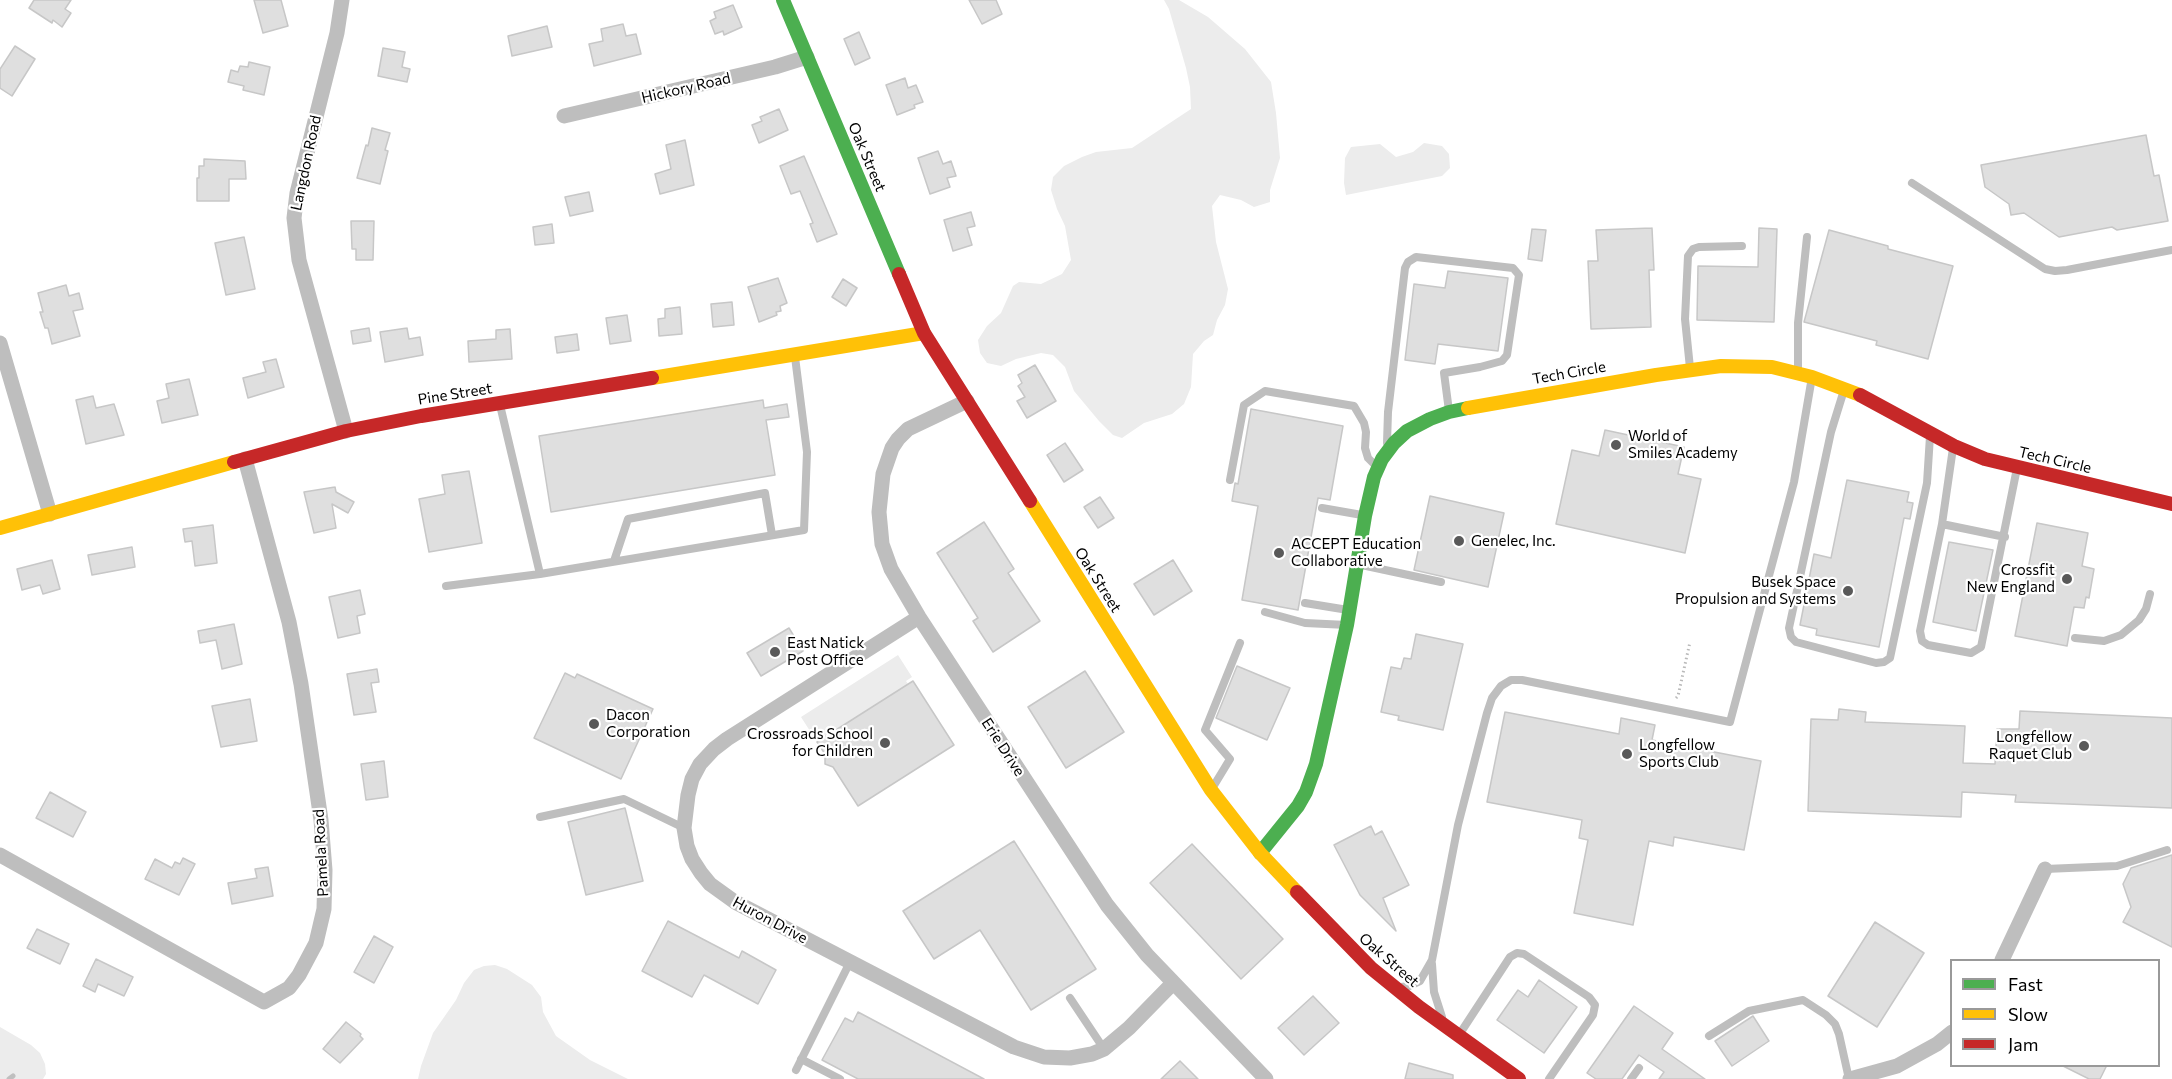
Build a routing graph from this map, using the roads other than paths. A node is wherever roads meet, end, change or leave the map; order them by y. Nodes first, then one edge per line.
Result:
1 (342, 0) edge
2 (783, 0) edge
3 (807, 57) junction
4 (564, 116) dead end
5 (1912, 183) dead end
6 (1807, 237) dead end
7 (1742, 246) dead end
8 (2172, 250) edge
9 (924, 333) junction
10 (0, 343) edge
11 (795, 355) junction
12 (1690, 370) junction
13 (1798, 373) junction
14 (1812, 377) junction
15 (1844, 388) junction
16 (967, 401) junction
17 (500, 403) junction
18 (1449, 412) junction
19 (346, 431) junction
20 (1930, 434) junction
21 (1954, 446) junction
22 (1388, 450) junction
23 (244, 459) junction
24 (1377, 467) junction
25 (2017, 468) junction
26 (1230, 480) dead end
27 (2172, 504) edge
28 (1322, 508) dead end
29 (50, 514) junction
30 (1365, 516) junction
31 (1942, 524) junction
32 (0, 528) edge
33 (772, 535) junction
34 (2005, 537) junction
35 (614, 561) junction
36 (1358, 564) junction
37 (540, 574) junction
38 (1441, 582) dead end
39 (446, 586) dead end
40 (2150, 594) dead end
41 (1305, 603) dead end
42 (1350, 610) junction
43 (1266, 612) dead end
44 (919, 617) junction
45 (1347, 625) junction
46 (2075, 638) dead end
47 (1240, 643) dead end
48 (1211, 790) junction
49 (540, 817) dead end
50 (684, 828) junction
51 (2167, 850) dead end
52 (1260, 853) junction
53 (0, 855) edge
54 (2045, 869) joint
55 (2002, 959) edge
56 (1432, 960) junction
57 (850, 962) junction
58 (1173, 983) junction
59 (1391, 984) junction
60 (1070, 998) dead end
61 (1454, 1033) junction
62 (1950, 1034) edge
63 (1709, 1036) dead end
64 (1104, 1049) junction
65 (801, 1059) junction
66 (1639, 1068) dead end
67 (796, 1070) dead end
68 (1858, 1078) edge
69 (840, 1079) edge
70 (1266, 1079) edge
71 (1519, 1079) edge
72 (1549, 1079) edge
73 (1631, 1079) edge

1 - 19 street, Langdon Road
2 - 3 main road, Oak Street
3 - 4 street, Hickory Road
3 - 9 main road, Oak Street
5 - 8 lane
6 - 13 lane
7 - 12 lane
9 - 11 main road, Pine Street
9 - 16 main road, Oak Street
10 - 29 street
11 - 17 main road, Pine Street
11 - 33 lane
12 - 13 main road, Tech Circle
12 - 18 main road, Tech Circle
13 - 14 main road, Tech Circle
14 - 15 main road, Tech Circle
14 - 56 lane
15 - 20 main road, Tech Circle
15 - 20 lane
16 - 44 street, Erie Drive
16 - 48 main road, Oak Street
17 - 19 main road, Pine Street
17 - 37 lane
18 - 22 main road, Tech Circle
18 - 22 lane
19 - 23 main road, Pine Street
20 - 21 main road, Tech Circle
21 - 25 main road, Tech Circle
21 - 31 lane
22 - 24 main road, Tech Circle
23 - 29 main road, Pine Street
23 - 53 street, Pamela Road
24 - 26 lane
24 - 30 main road, Tech Circle
25 - 27 main road, Tech Circle
25 - 34 lane
28 - 30 lane
29 - 32 main road, Pine Street
30 - 36 main road, Tech Circle
31 - 34 lane
31 - 34 lane
33 - 35 lane
33 - 35 lane
35 - 37 lane
36 - 38 lane
36 - 42 main road, Tech Circle
37 - 39 lane
40 - 46 lane
41 - 42 lane
42 - 45 main road, Tech Circle
43 - 45 lane
44 - 50 street, Huron Drive
44 - 58 street, Erie Drive
45 - 52 main road, Tech Circle
47 - 48 lane
48 - 52 main road, Oak Street
49 - 50 lane
50 - 57 street, Huron Drive
51 - 54 lane
52 - 59 main road, Oak Street
54 - 55 street
56 - 59 lane
56 - 61 lane
57 - 64 street, Huron Drive
57 - 65 lane
58 - 64 street, Huron Drive
58 - 70 street, Erie Drive
59 - 61 main road, Oak Street
60 - 64 lane
61 - 71 main road, Oak Street
61 - 72 lane
62 - 68 street
63 - 68 lane
65 - 67 lane
65 - 69 lane
66 - 73 lane

